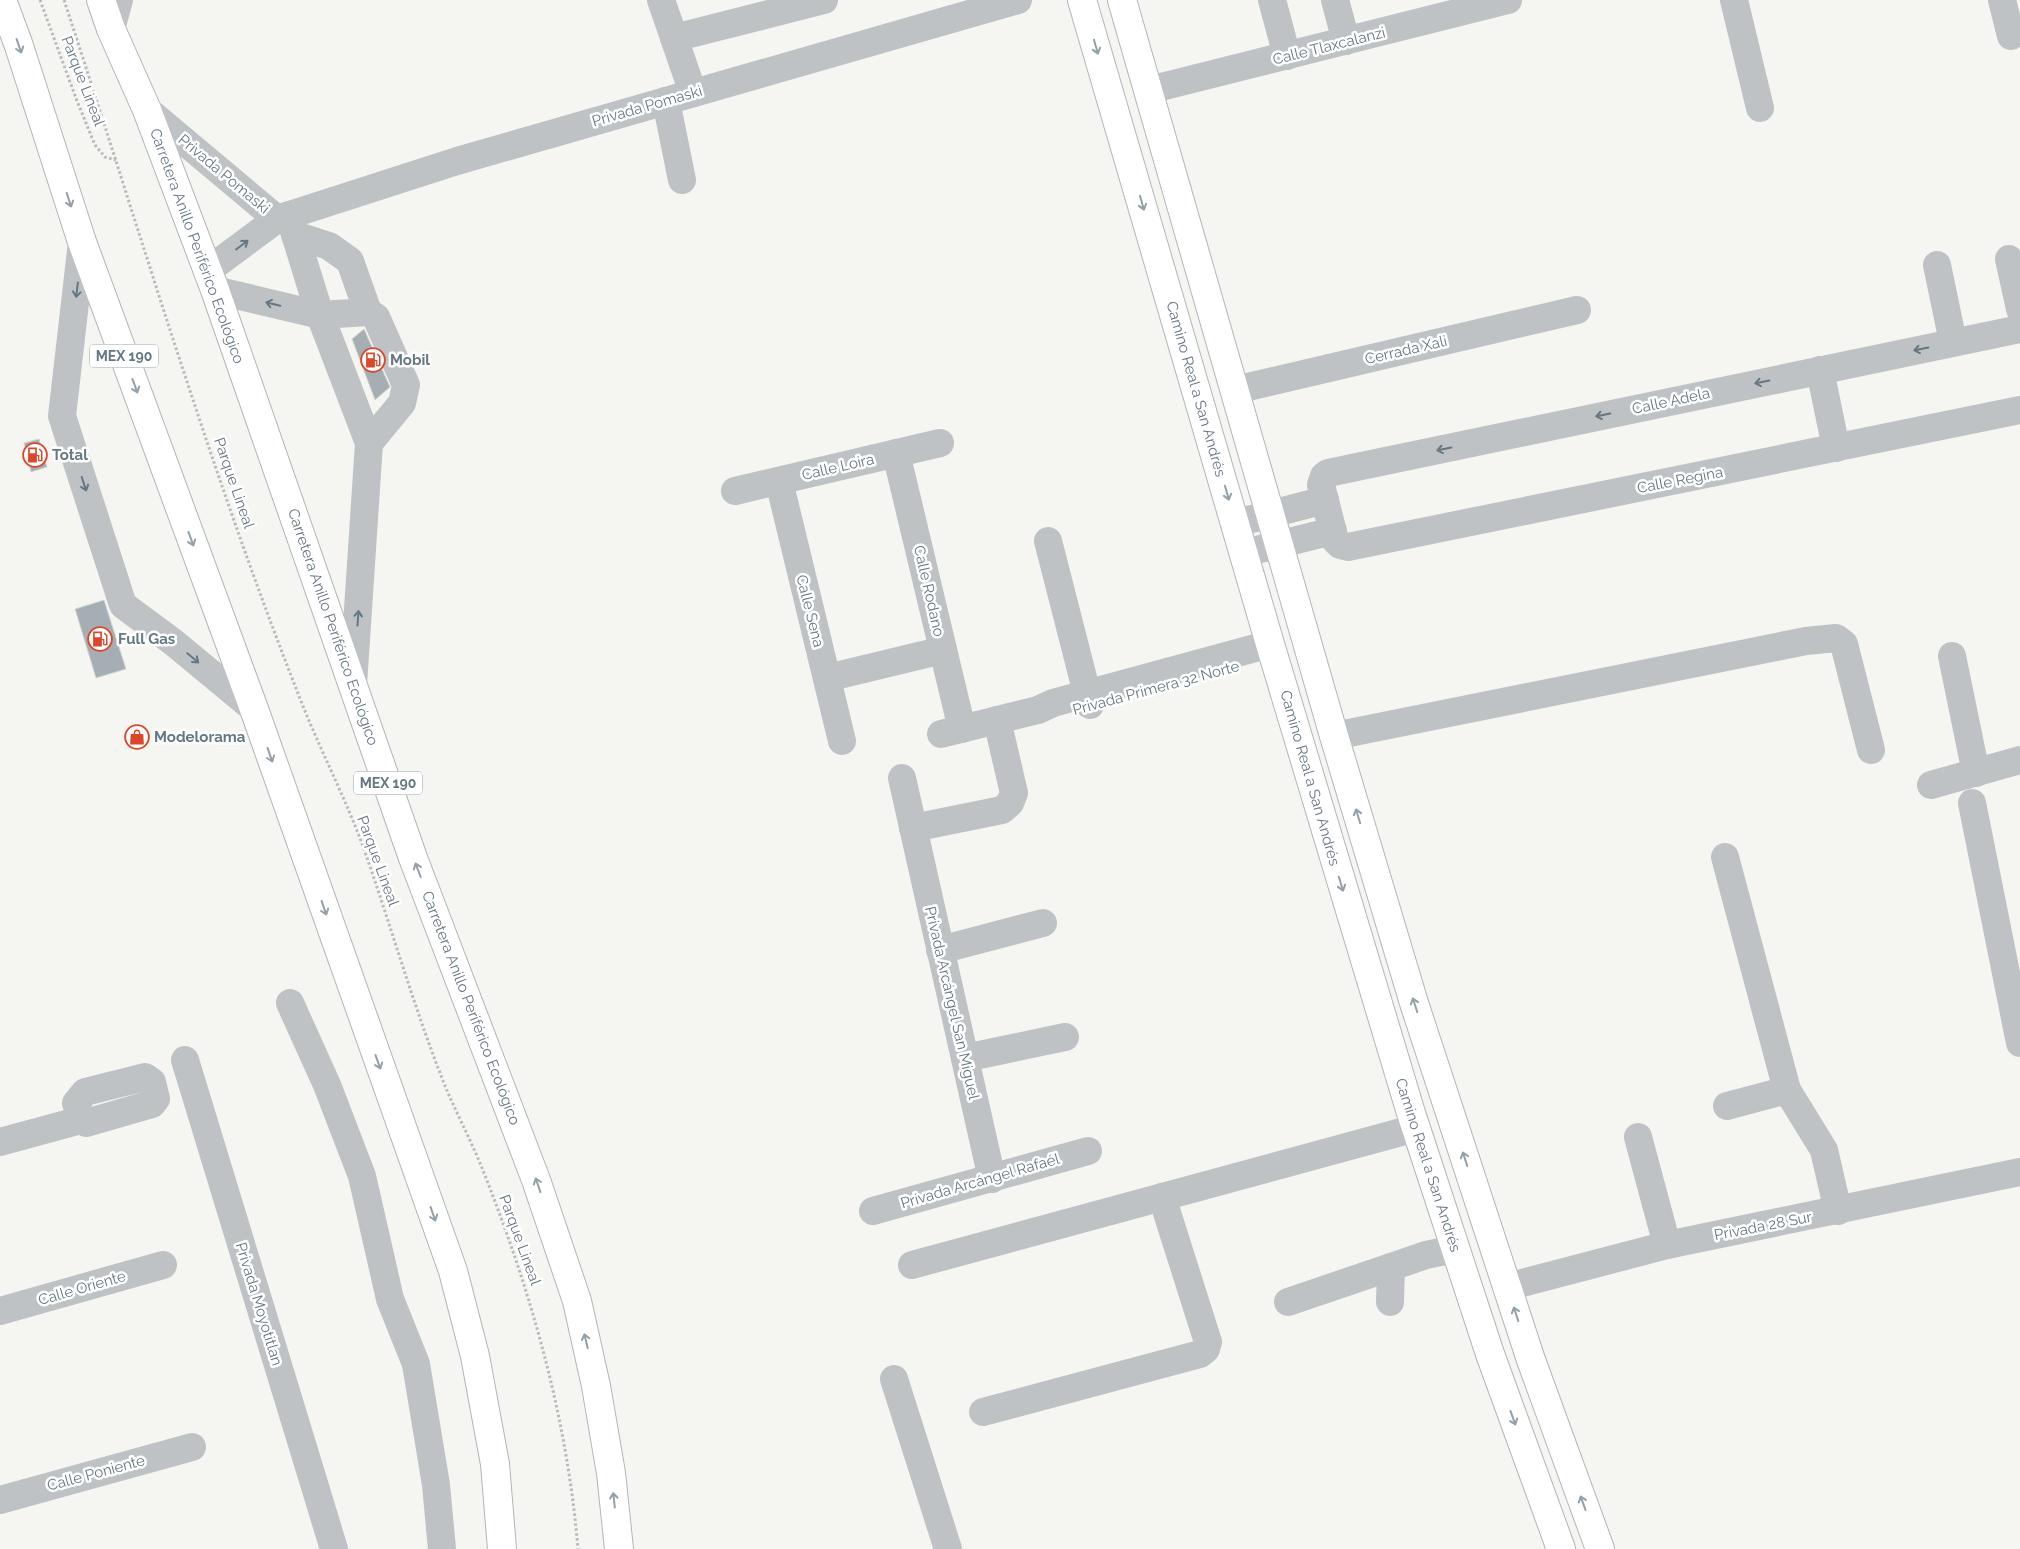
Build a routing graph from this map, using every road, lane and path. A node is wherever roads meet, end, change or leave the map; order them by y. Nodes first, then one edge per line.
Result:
1 (2, 0) edge
2 (40, 0) edge
3 (64, 0) edge
4 (101, 0) edge
5 (119, 0) edge
6 (661, 0) edge
7 (824, 0) edge
8 (1018, 0) edge
9 (1082, 0) edge
10 (1122, 0) edge
11 (1272, 0) edge
12 (1335, 0) edge
13 (1508, 0) edge
14 (1734, 0) edge
15 (2002, 0) edge
16 (111, 30) junction
17 (2011, 36) dead end
18 (674, 38) junction
19 (1346, 41) junction
20 (1287, 56) junction
21 (1149, 90) junction
22 (693, 93) junction
23 (666, 101) junction
24 (1760, 108) dead end
25 (147, 110) junction
26 (116, 160) junction
27 (682, 180) dead end
28 (287, 223) junction
29 (82, 242) junction
30 (2009, 259) dead end
31 (1937, 265) dead end
32 (211, 280) junction
33 (2020, 309) edge
34 (1577, 310) dead end
35 (368, 312) junction
36 (320, 315) junction
37 (2020, 329) edge
38 (1953, 342) junction
39 (1820, 370) junction
40 (1235, 390) junction
41 (2020, 410) edge
42 (369, 443) junction
43 (940, 443) dead end
44 (1836, 448) junction
45 (896, 453) junction
46 (778, 481) junction
47 (1324, 488) junction
48 (736, 491) dead end
49 (1270, 514) junction
50 (1236, 523) junction
51 (1337, 538) junction
52 (1048, 541) dead end
53 (1279, 544) junction
54 (1244, 553) junction
55 (943, 650) junction
56 (1272, 651) junction
57 (1952, 656) dead end
58 (826, 678) junction
59 (353, 685) junction
60 (1089, 700) junction
61 (254, 709) junction
62 (996, 720) junction
63 (952, 732) joint
64 (1334, 736) junction
65 (842, 741) dead end
66 (1870, 750) dead end
67 (2020, 760) edge
68 (1976, 773) junction
69 (902, 778) dead end
70 (1931, 785) dead end
71 (1972, 803) dead end
72 (913, 828) junction
73 (1725, 857) dead end
74 (1043, 923) dead end
75 (940, 950) junction
76 (290, 1003) dead end
77 (1066, 1037) dead end
78 (2020, 1043) edge
79 (965, 1058) junction
80 (185, 1060) dead end
81 (1787, 1090) junction
82 (1727, 1106) dead end
83 (0, 1125) edge
84 (1416, 1128) junction
85 (1638, 1137) dead end
86 (0, 1142) edge
87 (1088, 1151) dead end
88 (2020, 1172) edge
89 (992, 1179) junction
90 (1162, 1197) junction
91 (873, 1211) dead end
92 (1838, 1211) junction
93 (1667, 1245) junction
94 (1455, 1249) junction
95 (163, 1265) dead end
96 (912, 1265) dead end
97 (1391, 1267) junction
98 (1507, 1287) junction
99 (1288, 1302) dead end
100 (1390, 1302) dead end
101 (0, 1311) edge
102 (1531, 1360) junction
103 (1496, 1372) junction
104 (894, 1379) dead end
105 (983, 1412) dead end
106 (192, 1447) dead end
107 (0, 1500) edge
108 (334, 1549) edge
109 (442, 1549) edge
110 (502, 1549) edge
111 (578, 1549) edge
112 (619, 1549) edge
113 (948, 1549) edge
114 (1561, 1549) edge
115 (1600, 1549) edge

1 -> 29 main road, MEX 190
2 - 26 path, Parque Lineal
3 - 26 path, Parque Lineal
4 - 16 main road, Carretera Anillo Periférico Ecológico / MEX 190
5 - 16 street
6 - 18 street
7 - 18 street
8 - 22 street, Privada Pomaski
9 -> 50 main road, Camino Real a San Andrés
10 - 21 main road
11 - 20 street
12 - 19 street
13 - 19 street, Calle Tlaxcalanzi
14 - 24 street
15 - 17 street
16 - 25 main road, Carretera Anillo Periférico Ecológico / MEX 190
18 - 22 street
19 - 20 street, Calle Tlaxcalanzi
20 - 21 street, Calle Tlaxcalanzi
21 - 40 main road
22 - 23 street, Privada Pomaski
23 - 27 street
23 - 28 street, Privada Pomaski
25 - 28 street, Privada Pomaski
25 - 32 main road, Carretera Anillo Periférico Ecológico / MEX 190
26 - 111 path, Parque Lineal
32 -> 28 street, Privada Pomaski
28 - 35 street
28 - 36 street
29 -> 61 main road, MEX 190
29 -> 61 street
30 - 33 street
31 - 38 street
36 -> 32 street
32 - 59 main road, Carretera Anillo Periférico Ecológico / MEX 190
34 - 40 street, Cerrada Xali
35 - 36 street
35 - 42 street
36 - 42 street
37 - 38 street, Calle Adela
38 -> 39 street, Calle Adela
39 - 44 street
39 -> 47 street, Calle Adela
40 - 49 main road
41 - 44 street, Calle Regina
59 -> 42 street
43 - 45 street, Calle Loira
44 - 51 street, Calle Regina
45 - 46 street, Calle Loira
45 - 55 street, Calle Rodano
46 - 48 street, Calle Loira
46 - 58 street, Calle Sena
47 - 49 street, Calle Adela
47 - 51 street
49 - 50 street, Calle Adela
49 - 53 main road
50 - 54 main road, Camino Real a San Andrés
51 - 53 street, Calle Regina
52 - 60 street
53 - 54 street, Calle Regina
53 - 64 main road
54 - 56 main road, Camino Real a San Andrés
55 - 58 street
55 - 63 street, Calle Rodano
56 - 60 street, Privada Primera 32 Norte
56 -> 84 main road, Camino Real a San Andrés
57 - 68 street
58 - 65 street, Calle Sena
112 -> 59 main road, Carretera Anillo Periférico Ecológico / MEX 190
60 - 62 street, Privada Primera 32 Norte
61 -> 110 main road, MEX 190
62 - 63 street, Privada Primera 32 Norte
62 - 72 street
64 - 66 street
98 -> 64 main road
67 - 68 street
68 - 70 street
69 - 72 street, Privada Arcángel San Miguel
71 - 78 street
72 - 75 street, Privada Arcángel San Miguel
73 - 81 street
74 - 75 street
75 - 79 street, Privada Arcángel San Miguel
76 - 109 street
77 - 79 street
79 - 89 street, Privada Arcángel San Miguel
80 - 108 street, Privada Moyotitlan
81 - 82 street
81 - 92 street
83 - 86 street
84 - 90 street
84 - 94 main road, Camino Real a San Andrés
85 - 93 street
87 - 89 street, Privada Arcángel Rafaél
88 - 92 street, Privada 28 Sur
89 - 91 street, Privada Arcángel Rafaél
90 - 96 street
90 - 105 street
92 - 93 street, Privada 28 Sur
93 - 98 street, Privada 28 Sur
94 - 97 street
94 - 103 main road, Camino Real a San Andrés
95 - 101 street, Calle Oriente
97 - 99 street
97 - 100 street
102 -> 98 main road
102 - 103 main road
115 -> 102 main road
103 -> 114 main road, Camino Real a San Andrés
104 - 113 street
106 - 107 street, Calle Poniente

